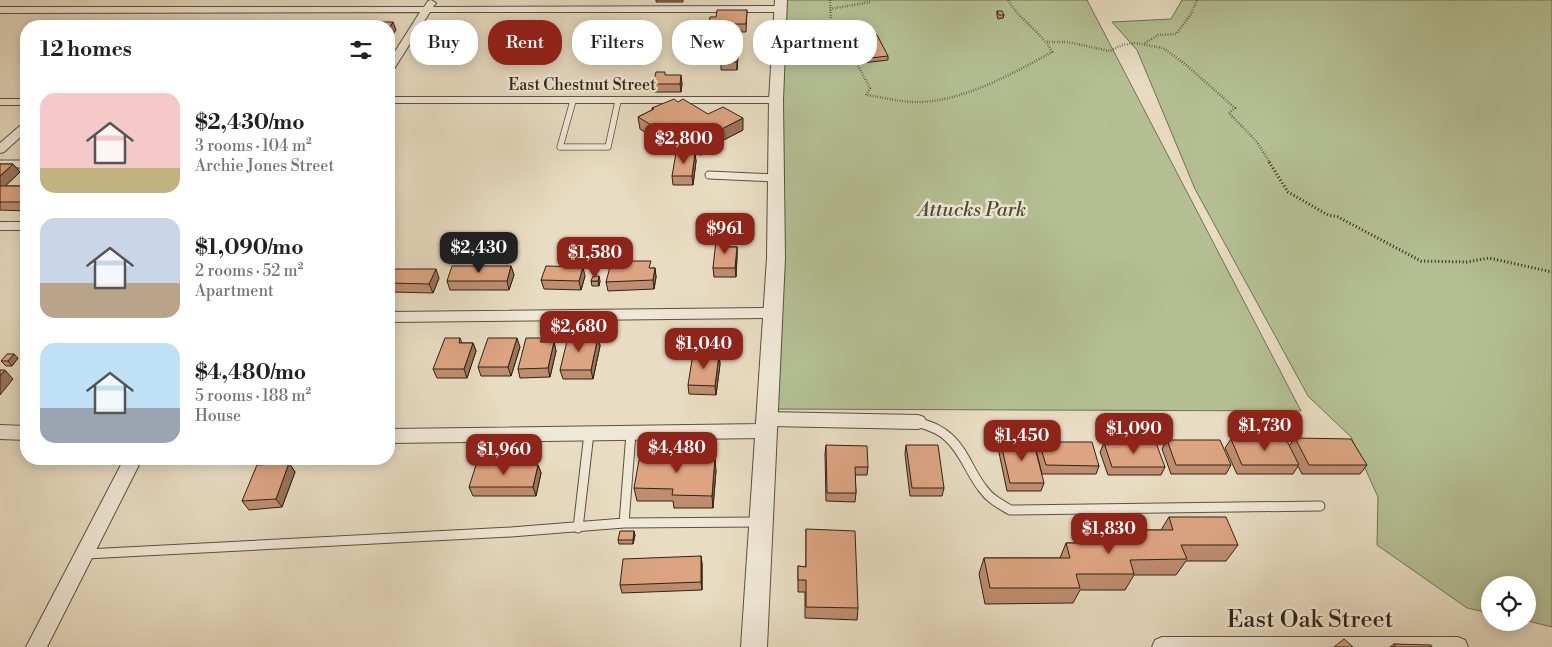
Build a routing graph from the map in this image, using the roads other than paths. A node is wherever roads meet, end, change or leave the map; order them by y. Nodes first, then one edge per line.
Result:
1 (434, 0) edge
2 (781, 5) edge
3 (0, 10) edge
4 (427, 10) junction
5 (395, 60) edge
6 (395, 100) edge
7 (776, 100) junction
8 (573, 101) junction
9 (618, 101) junction
10 (0, 102) edge
11 (20, 102) edge
12 (20, 131) edge
13 (0, 149) edge
14 (0, 164) edge
15 (20, 164) edge
16 (709, 175) dead end
17 (776, 178) junction
18 (0, 226) edge
19 (20, 226) edge
20 (773, 313) junction
21 (395, 317) edge
22 (918, 422) joint
23 (766, 425) junction
24 (0, 432) edge
25 (631, 432) junction
26 (20, 433) edge
27 (589, 433) junction
28 (395, 436) edge
29 (130, 465) edge
30 (1320, 506) dead end
31 (760, 522) junction
32 (624, 523) junction
33 (578, 528) junction
34 (84, 554) junction
35 (36, 647) edge
36 (754, 647) edge
37 (1162, 647) edge
38 (1458, 647) edge

1 - 4 street
2 - 4 street
2 - 7 street
3 - 4 street
4 - 5 street
6 - 8 street, East Chestnut Street
7 - 9 street, East Chestnut Street
7 - 17 street
8 - 9 street, East Chestnut Street
8 - 9 lane
10 - 11 street
12 - 13 street
14 - 15 lane
16 - 17 lane
17 - 20 street
18 - 19 street
20 - 21 street
20 - 23 street
22 - 23 street
22 - 30 lane
23 - 25 street
23 - 31 street
24 - 26 street
25 - 27 street
25 - 32 lane
27 - 28 street
27 - 33 lane
29 - 34 street
31 - 32 lane
31 - 36 street
32 - 33 lane
33 - 34 lane
34 - 35 street
37 - 38 street, East Oak Street

